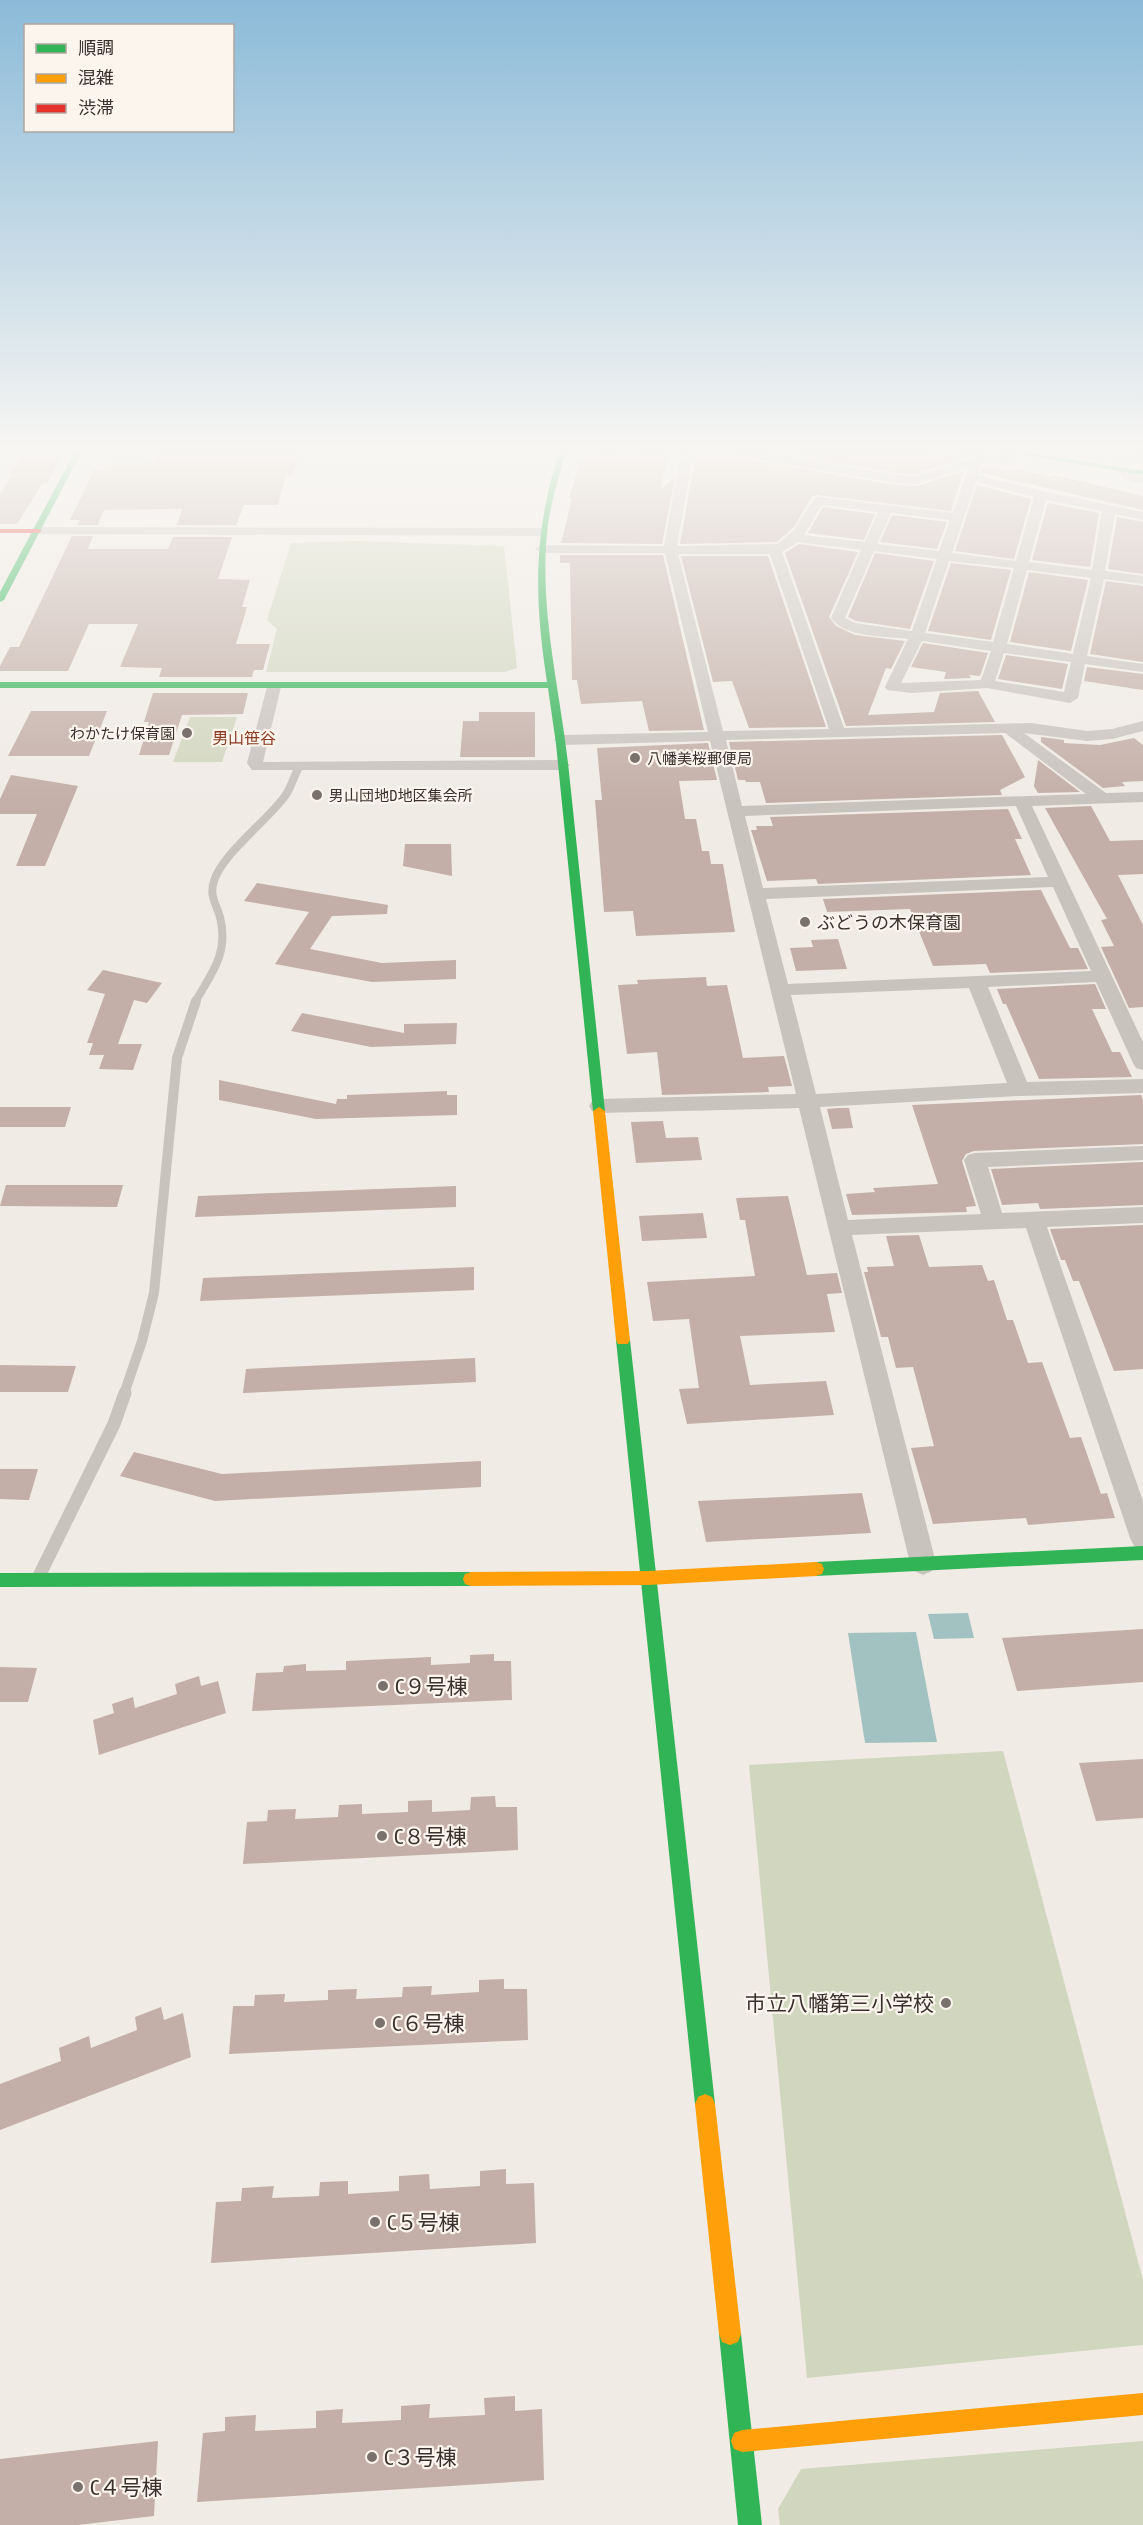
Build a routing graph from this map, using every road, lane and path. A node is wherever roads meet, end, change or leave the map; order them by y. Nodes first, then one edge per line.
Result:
1 (18, 567) edge
2 (542, 567) edge
3 (674, 567) edge
4 (781, 567) edge
5 (859, 567) edge
6 (939, 567) edge
7 (1021, 567) edge
8 (1036, 567) edge
9 (1099, 567) edge
10 (1098, 575) junction
11 (1143, 580) edge
12 (0, 600) edge
13 (917, 636) junction
14 (999, 647) junction
15 (1080, 659) junction
16 (1143, 668) edge
17 (987, 684) junction
18 (0, 685) edge
19 (550, 685) junction
20 (274, 687) junction
21 (1143, 726) edge
22 (1009, 729) junction
23 (838, 733) junction
24 (717, 736) junction
25 (562, 740) junction
26 (562, 765) junction
27 (299, 767) junction
28 (1143, 797) edge
29 (1103, 799) junction
30 (1022, 801) junction
31 (736, 810) junction
32 (1059, 882) junction
33 (756, 894) junction
34 (1103, 976) junction
35 (976, 981) junction
36 (780, 990) junction
37 (1143, 1063) edge
38 (1143, 1086) edge
39 (1020, 1089) junction
40 (808, 1101) junction
41 (599, 1106) junction
42 (1143, 1153) edge
43 (1143, 1215) edge
44 (1034, 1220) junction
45 (994, 1221) junction
46 (840, 1228) junction
47 (1143, 1538) edge
48 (1143, 1553) edge
49 (923, 1563) junction
50 (648, 1578) junction
51 (0, 1580) edge
52 (38, 1580) junction
53 (1143, 2404) edge
54 (742, 2441) junction
55 (750, 2525) edge

1 - 12 street
2 - 19 street
3 - 24 street
4 - 23 street
5 - 13 street
6 - 13 street
7 - 14 street
8 - 10 street
9 - 10 street
10 - 11 street
10 - 15 street
13 - 14 street
13 - 17 street
14 - 15 street
14 - 17 street
15 - 16 street
15 - 17 street
18 - 20 street
19 - 20 street
19 - 25 street
20 - 27 street
21 - 22 street
22 - 23 street
22 - 29 street
23 - 24 street
24 - 25 street
24 - 31 street
25 - 26 street
26 - 27 street
26 - 41 street
27 - 52 lane
28 - 29 street
29 - 30 street
30 - 31 street
30 - 32 street
31 - 33 street
32 - 33 street
32 - 34 street
33 - 36 street
34 - 35 street
34 - 37 street
35 - 36 street
35 - 39 street
36 - 40 street
38 - 39 street
39 - 40 street
40 - 41 street
40 - 46 street
41 - 50 street
42 - 45 street
43 - 44 street
44 - 45 street
44 - 47 street
45 - 46 street
46 - 49 street
48 - 49 street
49 - 50 street
50 - 52 street
50 - 54 street
51 - 52 street
53 - 54 street
54 - 55 street

